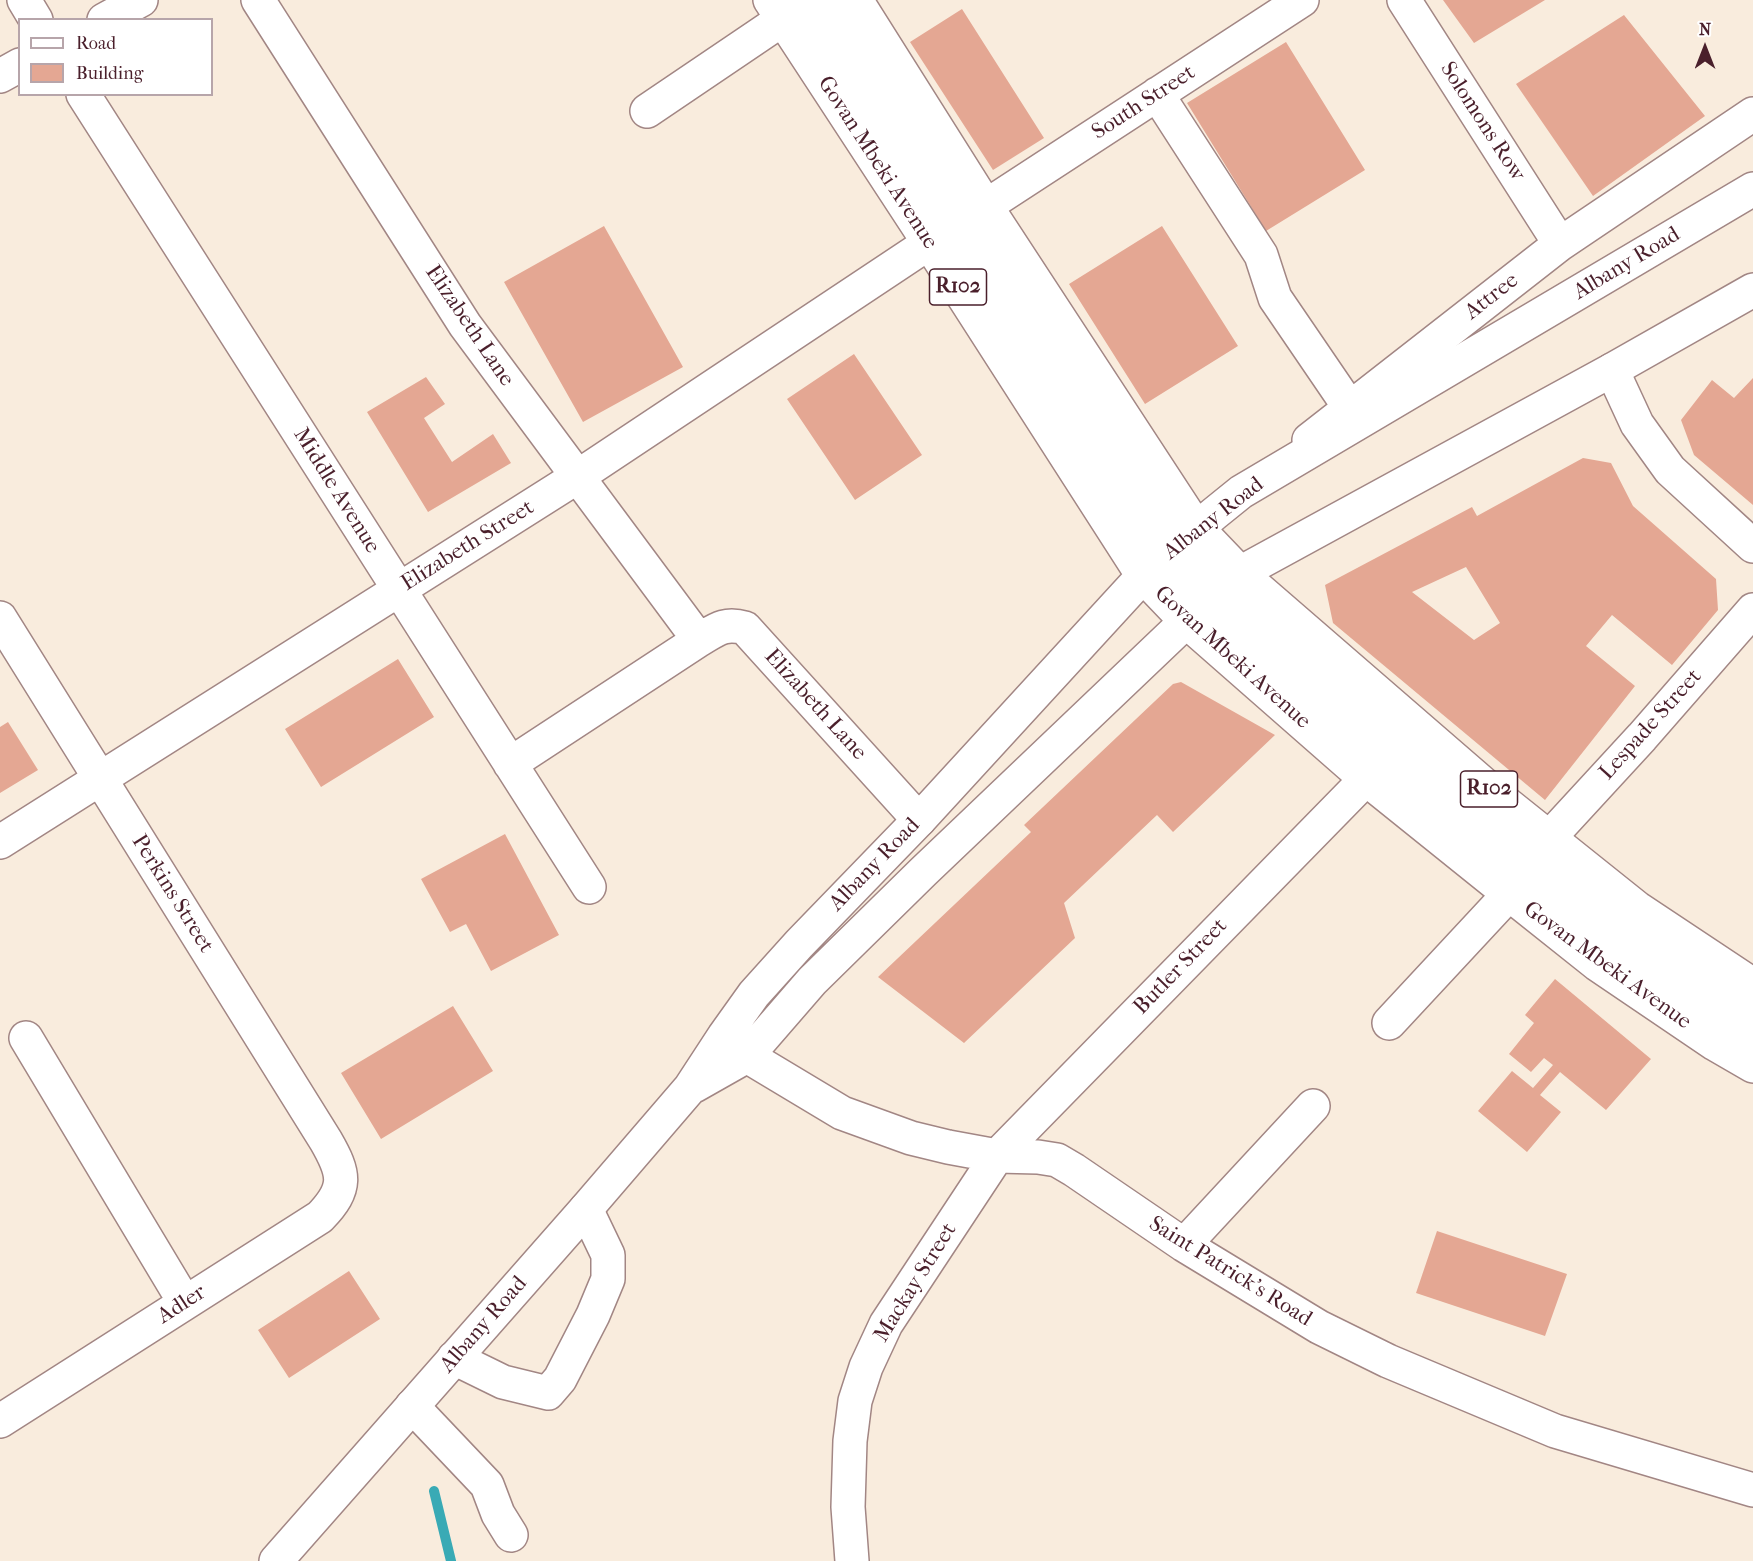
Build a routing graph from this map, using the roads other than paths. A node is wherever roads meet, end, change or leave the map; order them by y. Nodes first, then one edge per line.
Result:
1 (24, 0) edge
2 (141, 0) edge
3 (258, 0) edge
4 (824, 0) edge
5 (855, 0) edge
6 (1302, 0) edge
7 (1404, 0) edge
8 (782, 6) edge
9 (35, 18) edge
10 (108, 18) edge
11 (18, 66) edge
12 (0, 76) edge
13 (1157, 94) junction
14 (84, 96) edge
15 (647, 111) dead end
16 (1753, 114) edge
17 (1753, 189) edge
18 (986, 206) junction
19 (929, 243) junction
20 (1560, 244) junction
21 (1753, 290) edge
22 (1612, 370) junction
23 (1350, 408) junction
24 (577, 477) junction
25 (1241, 492) junction
26 (1753, 546) edge
27 (1167, 553) junction
28 (399, 590) junction
29 (1212, 598) junction
30 (1753, 610) edge
31 (0, 618) edge
32 (699, 640) junction
33 (510, 764) junction
34 (100, 779) junction
35 (1366, 779) junction
36 (919, 820) junction
37 (1549, 838) junction
38 (0, 842) edge
39 (590, 887) dead end
40 (1509, 894) junction
41 (1753, 985) edge
42 (1753, 1010) edge
43 (1389, 1023) dead end
44 (26, 1038) dead end
45 (1753, 1043) edge
46 (735, 1046) junction
47 (1753, 1066) edge
48 (1313, 1106) dead end
49 (997, 1156) junction
50 (340, 1172) joint
51 (586, 1209) junction
52 (1184, 1245) junction
53 (185, 1303) junction
54 (454, 1358) junction
55 (412, 1406) junction
56 (2, 1414) edge
57 (1753, 1490) edge
58 (511, 1535) dead end
59 (276, 1561) edge
60 (852, 1561) edge

1 - 9 street
2 - 10 street
3 - 24 street, Elizabeth Lane
4 - 27 street
5 - 18 street, Govan Mbeki Avenue / R102
6 - 13 street, South Street
7 - 20 street, Solomons Row
8 - 15 street
8 - 19 street, Govan Mbeki Avenue / R102
8 - 27 street
11 - 12 street
13 - 18 street, South Street
13 - 23 street
14 - 28 street, Middle Avenue
16 - 20 street, Attree
17 - 25 street, Albany Road
18 - 27 street, Govan Mbeki Avenue / R102
19 - 24 street, Elizabeth Street
19 - 27 street, Govan Mbeki Avenue / R102
20 - 23 street, Attree
21 - 22 street, Albany Road
22 - 26 street
22 - 29 street, Albany Road
23 - 25 street, Attree
24 - 28 street, Elizabeth Street
24 - 32 street, Elizabeth Lane
25 - 27 street, Albany Road
27 - 29 street, Govan Mbeki Avenue / R102
27 - 29 street, Govan Mbeki Avenue / R102
27 - 36 street, Albany Road
28 - 33 street, Middle Avenue
28 - 34 street, Elizabeth Street
29 - 35 street, Govan Mbeki Avenue / R102
29 - 37 street, Govan Mbeki Avenue / R102
29 - 42 street
29 - 45 street
29 - 46 street, Albany Road
30 - 37 street, Lespade Street
31 - 34 street, Perkins Street
32 - 33 street, Elizabeth Lane
32 - 36 street, Elizabeth Lane
33 - 39 street, Middle Avenue
34 - 38 street, Elizabeth Street
34 - 50 street, Perkins Street
35 - 40 street, Govan Mbeki Avenue / R102
35 - 49 street, Butler Street
36 - 46 street, Albany Road
37 - 41 street, Govan Mbeki Avenue / R102
40 - 43 street
40 - 47 street, Govan Mbeki Avenue / R102
44 - 53 street
46 - 49 street, Saint Patrick's Road
46 - 51 street, Albany Road
48 - 52 street
49 - 52 street, Saint Patrick's Road
49 - 60 street, Mackay Street
50 - 53 street, Adler
51 - 54 street, Albany Road
51 - 54 street
52 - 57 street, Saint Patrick's Road
53 - 56 street, Adler
54 - 55 street, Albany Road
55 - 58 street
55 - 59 street, Albany Road

